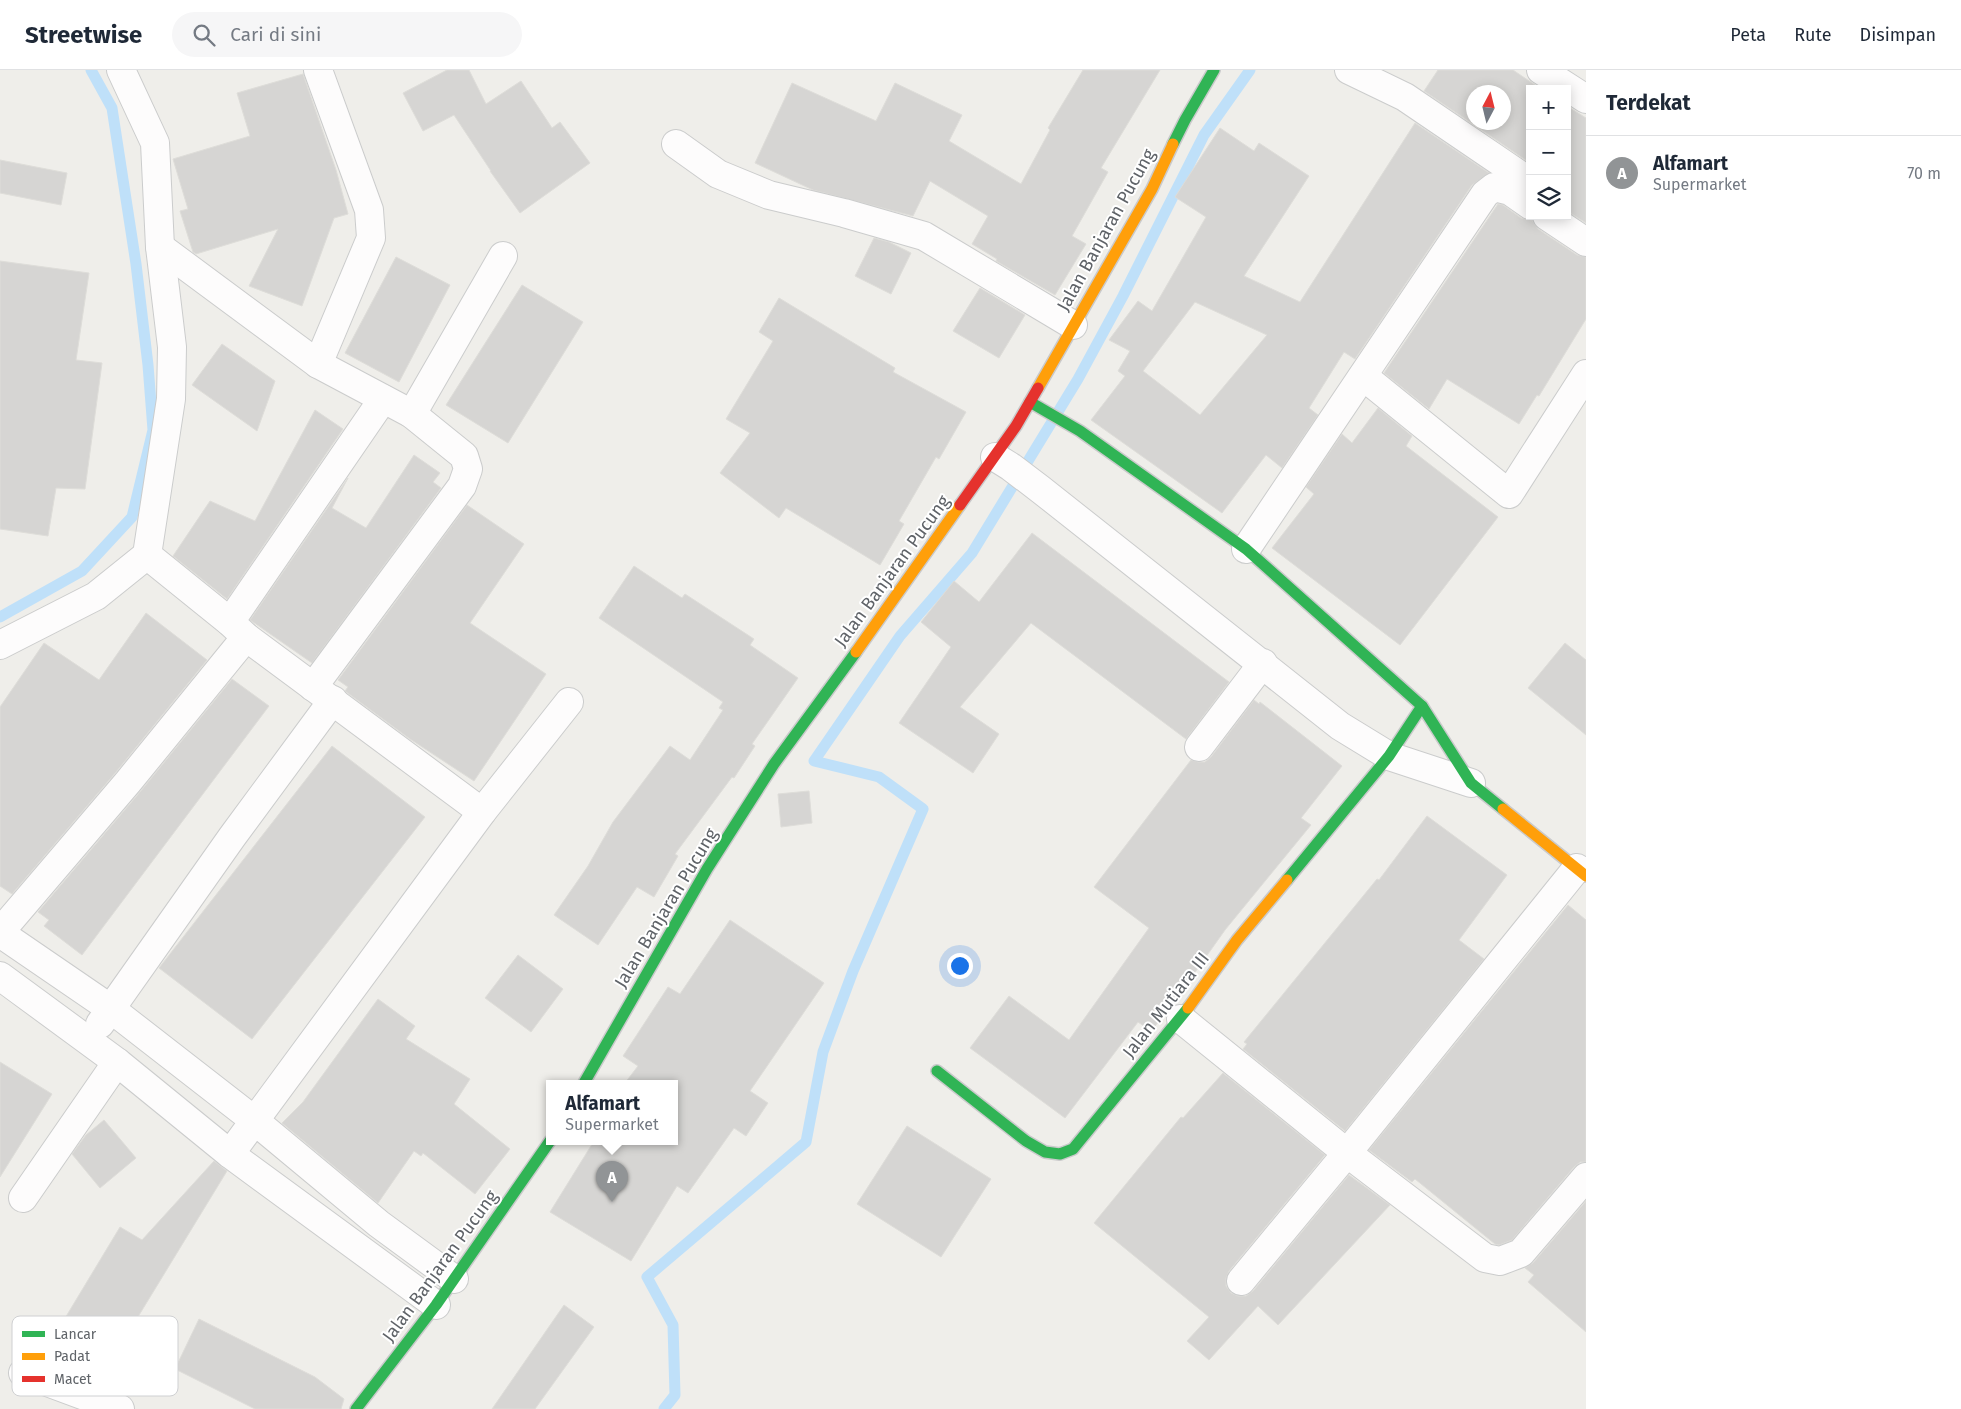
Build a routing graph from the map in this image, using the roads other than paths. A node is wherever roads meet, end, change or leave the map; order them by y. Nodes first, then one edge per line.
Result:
1 (121, 70) edge
2 (318, 70) edge
3 (1214, 70) edge
4 (1349, 70) edge
5 (1542, 70) edge
6 (1586, 99) edge
7 (676, 144) dead end
8 (1526, 179) edge
9 (1526, 202) edge
10 (1571, 210) edge
11 (1553, 220) edge
12 (1586, 220) edge
13 (1586, 242) edge
14 (160, 248) junction
15 (504, 256) dead end
16 (1073, 325) junction
17 (318, 364) junction
18 (1586, 374) edge
19 (1363, 376) junction
20 (383, 399) junction
21 (1034, 405) junction
22 (412, 414) junction
23 (1003, 462) junction
24 (1246, 549) junction
25 (147, 555) junction
26 (238, 630) junction
27 (0, 645) edge
28 (1263, 664) junction
29 (323, 694) junction
30 (568, 702) dead end
31 (1422, 706) junction
32 (1199, 747) dead end
33 (1389, 756) junction
34 (1471, 783) junction
35 (482, 812) junction
36 (1581, 872) edge
37 (0, 933) edge
38 (0, 976) edge
39 (111, 1009) junction
40 (1181, 1019) junction
41 (87, 1040) junction
42 (117, 1062) junction
43 (937, 1071) dead end
44 (586, 1080) edge
45 (255, 1121) junction
46 (547, 1145) edge
47 (1347, 1153) junction
48 (230, 1154) junction
49 (1586, 1177) edge
50 (23, 1198) dead end
51 (454, 1279) junction
52 (1241, 1281) dead end
53 (436, 1305) junction
54 (85, 1396) edge
55 (120, 1409) edge
56 (356, 1409) edge

1 - 14 street
2 - 17 street
3 - 16 street, Jalan Banjaran Pucung
4 - 8 street
5 - 6 street
7 - 16 street
9 - 19 street
10 - 12 street
11 - 13 street
14 - 17 street
14 - 25 street
15 - 22 street
16 - 21 street, Jalan Banjaran Pucung
17 - 20 street
18 - 19 street
19 - 24 street
20 - 22 street
20 - 26 street
21 - 23 street, Jalan Banjaran Pucung
21 - 24 street
22 - 29 street
23 - 28 street
23 - 44 street, Jalan Banjaran Pucung
24 - 31 street
25 - 26 street
25 - 27 street
26 - 29 street
26 - 37 street
28 - 32 street
28 - 33 street
29 - 35 street
29 - 39 street
30 - 35 street
31 - 33 street, Jalan Mutiara III
31 - 34 street
33 - 34 street
33 - 40 street, Jalan Mutiara III
34 - 36 street
35 - 45 street
36 - 47 street
37 - 39 street
38 - 41 street
39 - 41 street
39 - 45 street
40 - 43 street, Jalan Mutiara III
40 - 47 street
41 - 42 street
42 - 48 street
42 - 50 street
45 - 48 street
45 - 51 street
46 - 51 street, Jalan Banjaran Pucung
47 - 49 street
47 - 52 street
48 - 53 street
51 - 53 street, Jalan Banjaran Pucung
53 - 56 street, Jalan Banjaran Pucung
54 - 55 street

